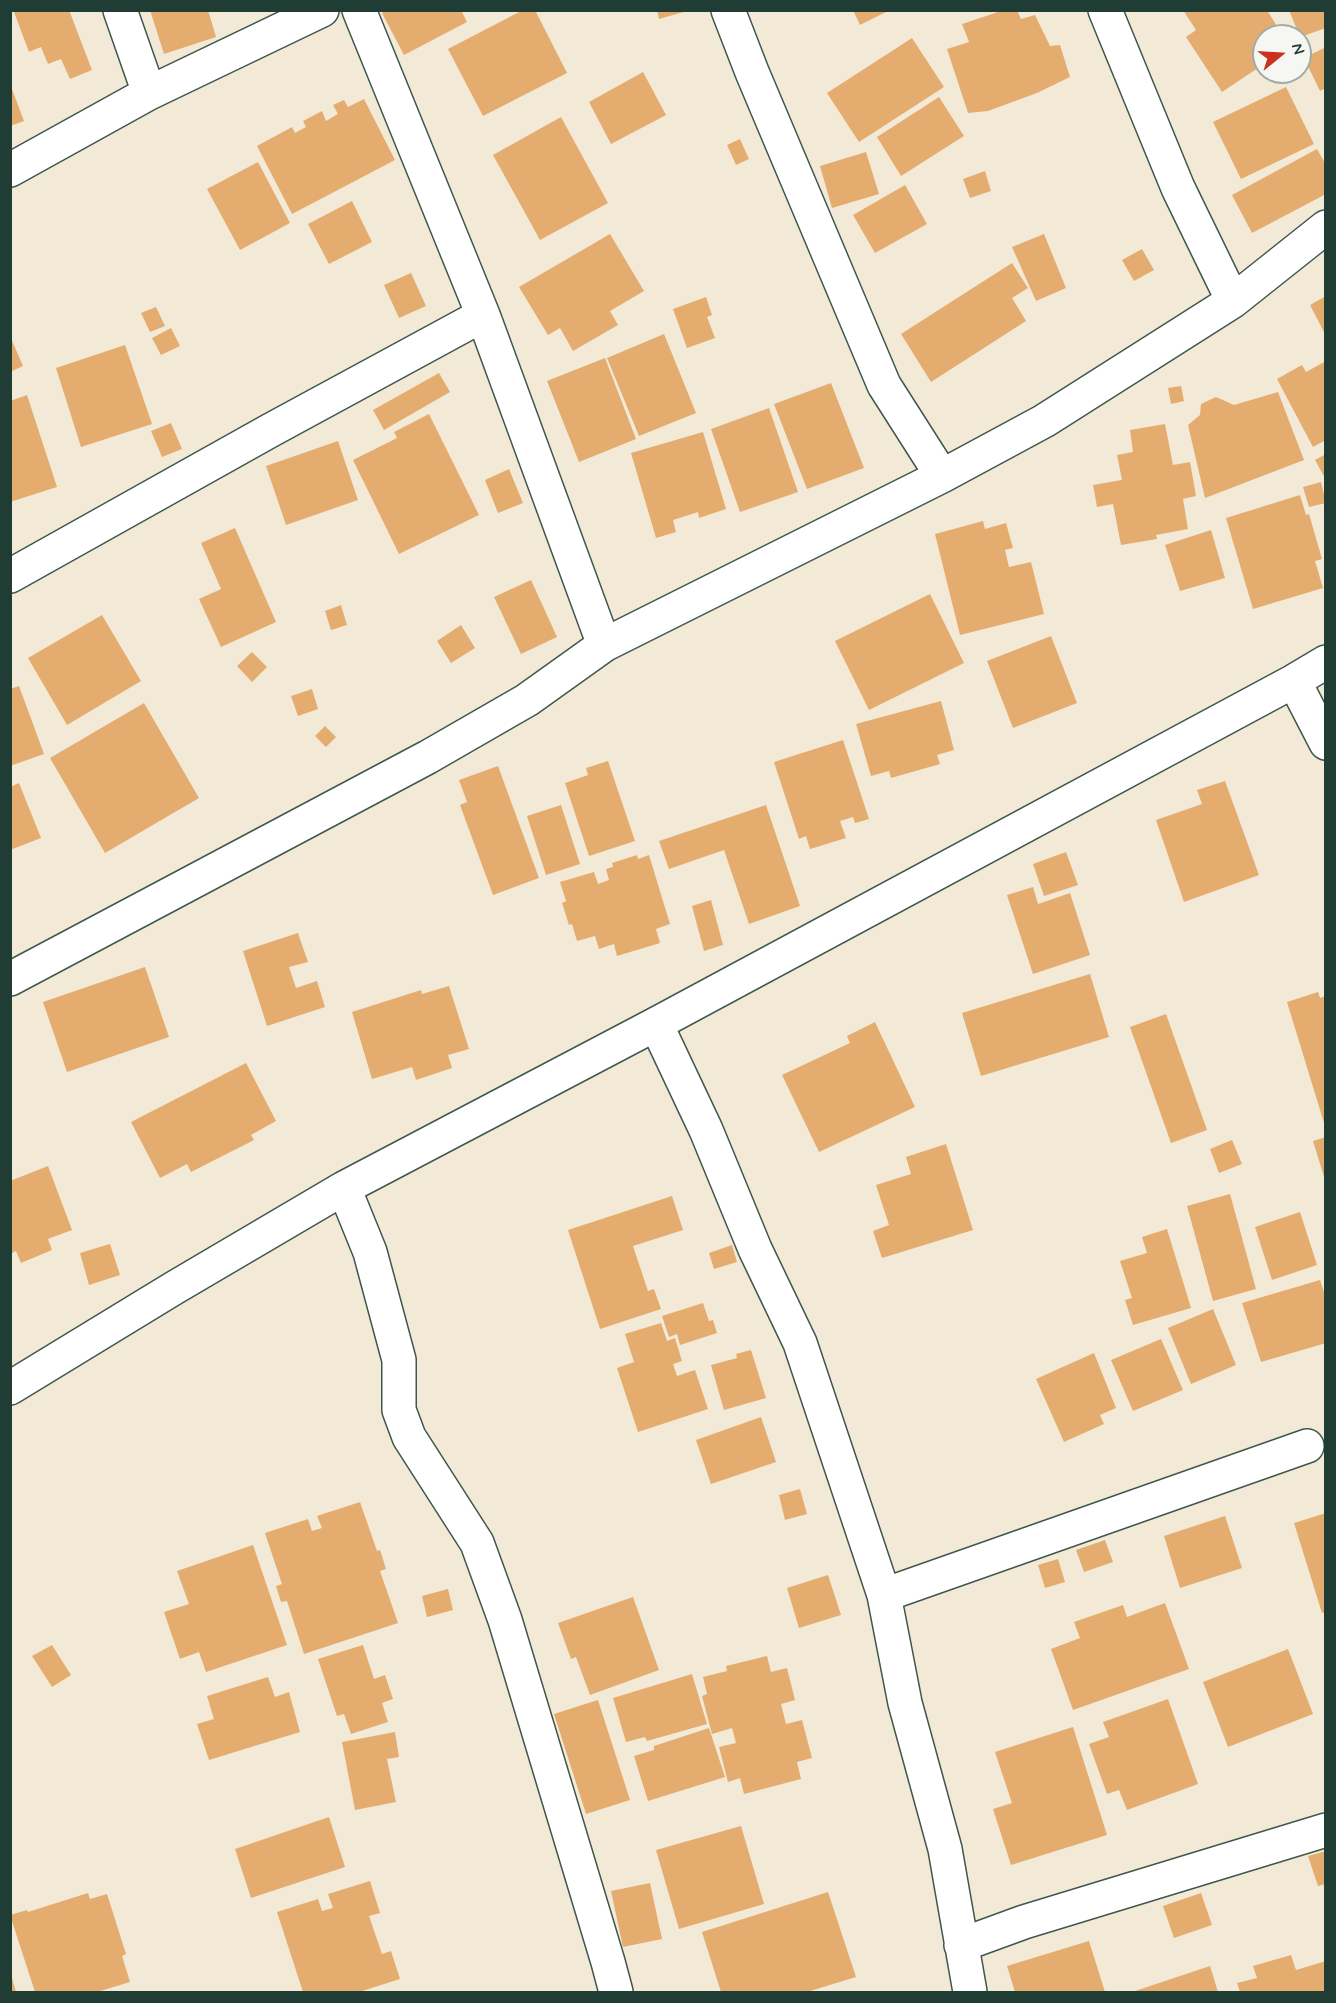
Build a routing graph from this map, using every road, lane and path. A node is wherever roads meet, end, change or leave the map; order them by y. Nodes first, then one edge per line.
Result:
1 (120, 10) edge
2 (322, 10) edge
3 (359, 10) edge
4 (728, 10) edge
5 (1105, 10) edge
6 (149, 93) junction
7 (10, 170) edge
8 (1326, 227) edge
9 (1233, 301) junction
10 (483, 315) junction
11 (942, 476) junction
12 (10, 576) edge
13 (604, 645) junction
14 (1326, 662) edge
15 (1294, 681) junction
16 (1326, 743) edge
17 (10, 980) edge
18 (657, 1024) junction
19 (344, 1188) junction
20 (10, 1388) edge
21 (1316, 1435) edge
22 (1251, 1450) dead end
23 (884, 1595) junction
24 (1326, 1830) edge
25 (961, 1945) junction
26 (616, 1992) edge
27 (970, 1992) edge

1 - 6 street
2 - 6 street
3 - 10 street
4 - 11 street
5 - 9 street
6 - 7 street
8 - 9 street
9 - 11 street
10 - 12 street
10 - 13 street
11 - 13 street
13 - 17 street
14 - 15 street
15 - 16 street
15 - 18 street
18 - 19 street
18 - 23 street
19 - 20 street
19 - 26 street
21 - 22 street
21 - 23 street
23 - 25 street
24 - 25 street
25 - 27 street

